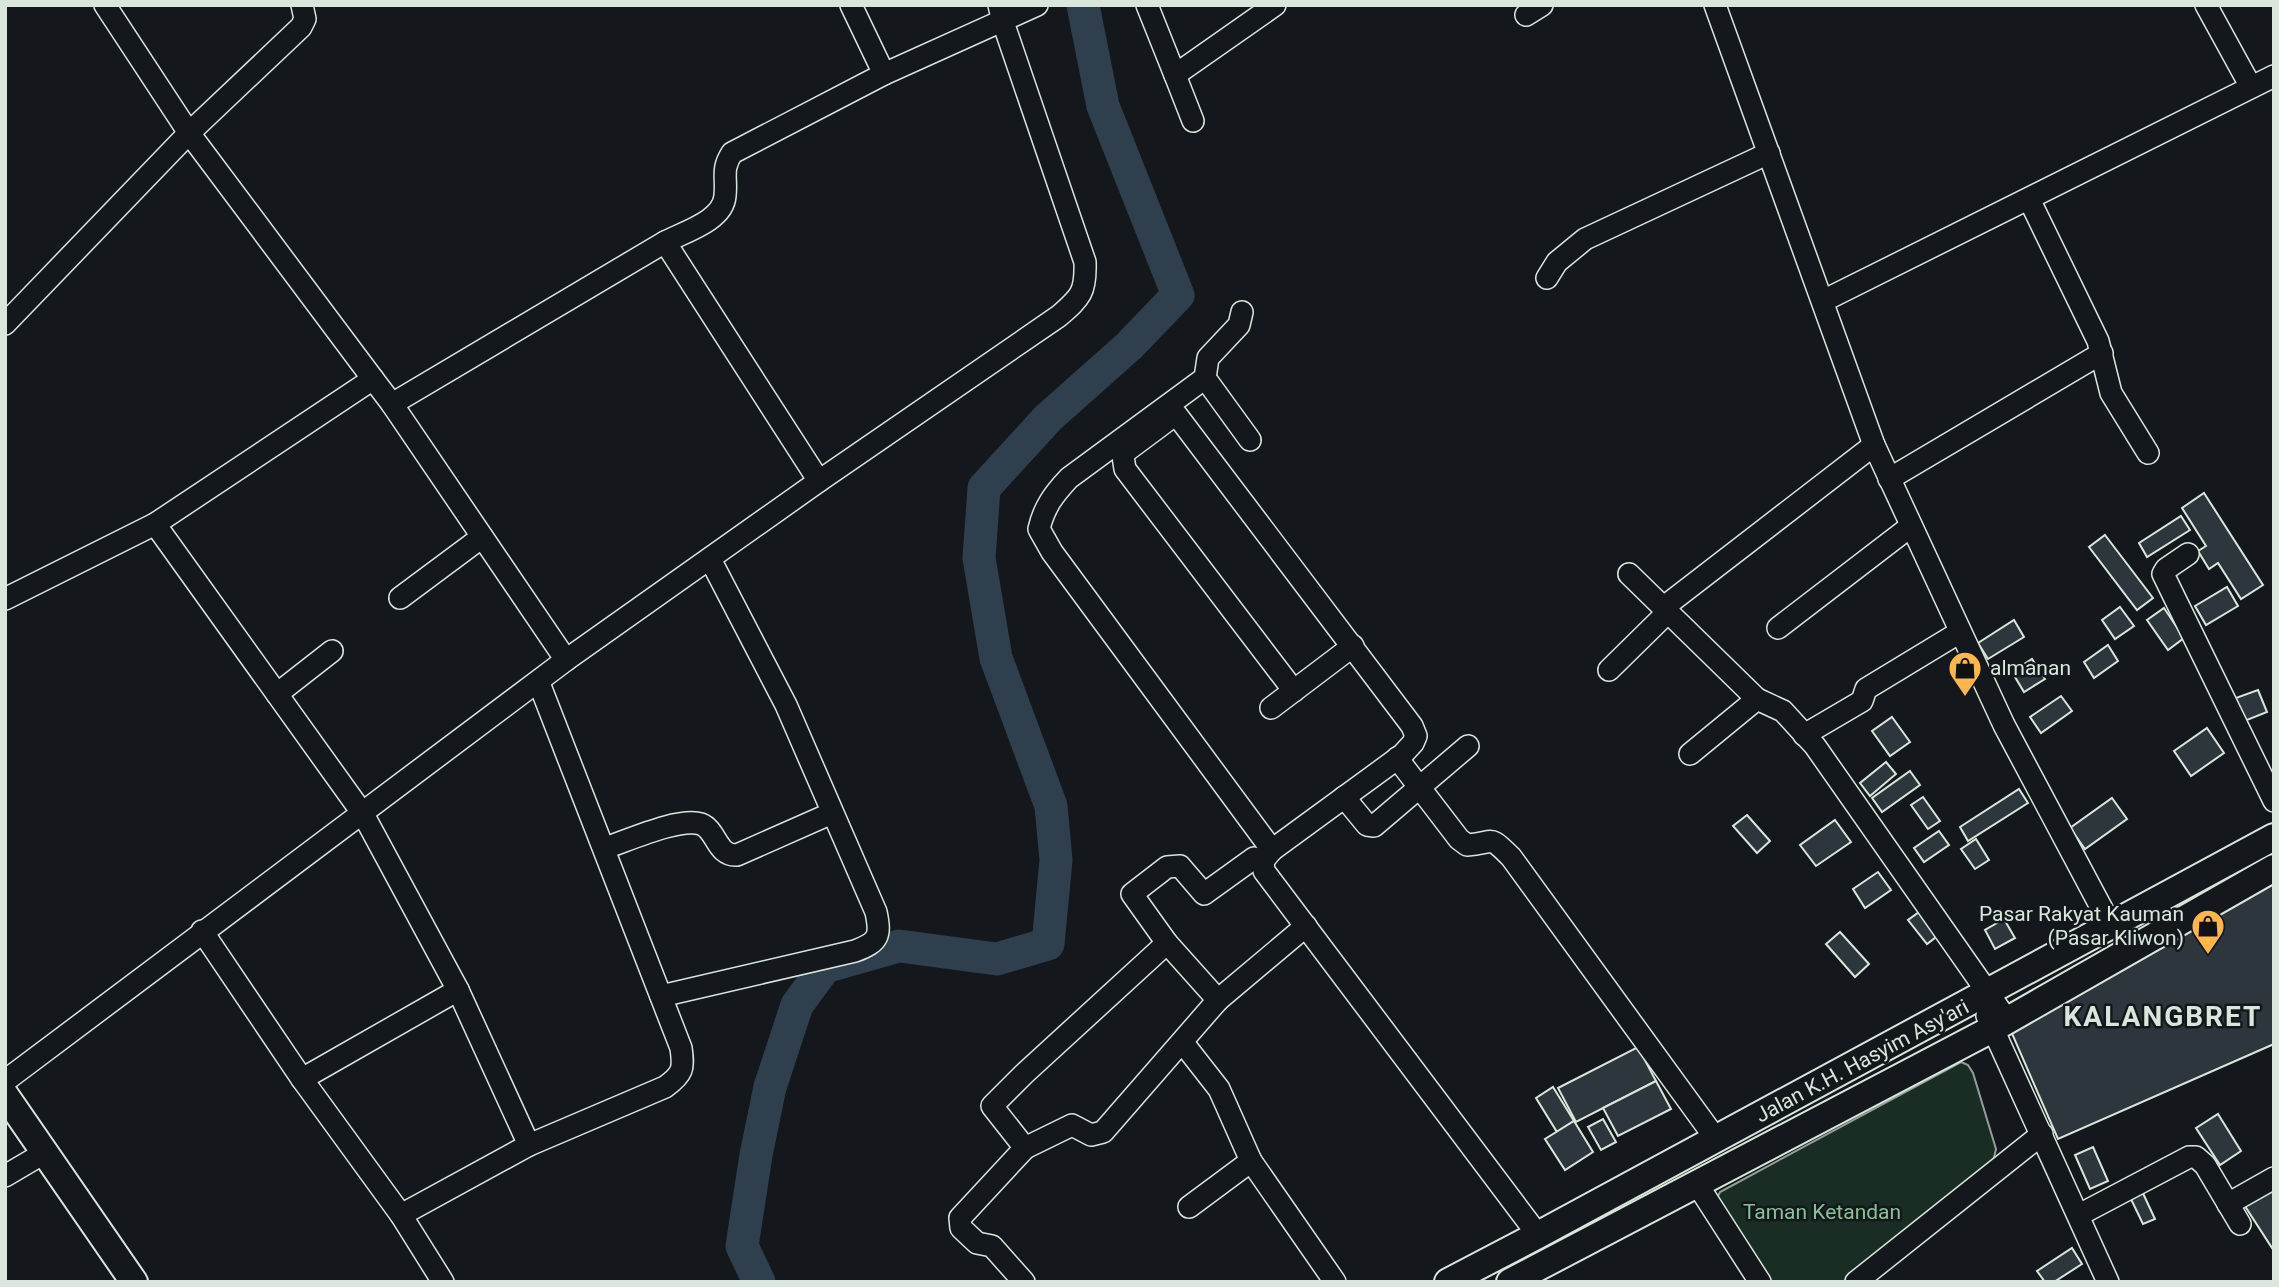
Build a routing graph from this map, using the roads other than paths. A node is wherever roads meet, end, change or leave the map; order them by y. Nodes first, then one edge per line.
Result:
1 (105, 5) edge
2 (302, 5) edge
3 (851, 5) edge
4 (1147, 5) edge
5 (1275, 5) edge
6 (1715, 5) edge
7 (2206, 5) edge
8 (1034, 6) edge
9 (1001, 14) edge
10 (884, 74) junction
11 (1175, 75) junction
12 (2274, 76) edge
13 (2251, 87) junction
14 (1194, 121) dead end
15 (189, 133) junction
16 (1769, 153) junction
17 (2029, 199) junction
18 (665, 242) junction
19 (1548, 278) dead end
20 (1823, 301) junction
21 (1242, 312) dead end
22 (5, 324) edge
23 (2102, 353) junction
24 (1205, 378) junction
25 (373, 379) junction
26 (392, 404) junction
27 (1173, 409) junction
28 (1250, 440) dead end
29 (1874, 445) junction
30 (2148, 453) dead end
31 (1889, 479) junction
32 (819, 481) junction
33 (155, 524) junction
34 (1911, 526) junction
35 (482, 537) junction
36 (2188, 554) dead end
37 (710, 559) junction
38 (1629, 574) dead end
39 (400, 598) dead end
40 (5, 599) edge
41 (1667, 609) junction
42 (1778, 628) dead end
43 (1960, 632) junction
44 (1353, 646) junction
45 (332, 651) dead end
46 (566, 660) junction
47 (1609, 670) dead end
48 (538, 683) junction
49 (1294, 691) junction
50 (277, 694) junction
51 (1757, 699) junction
52 (1271, 708) dead end
53 (1804, 735) junction
54 (1468, 746) dead end
55 (1690, 754) dead end
56 (1397, 758) junction
57 (1421, 788) junction
58 (1344, 797) junction
59 (2274, 801) edge
60 (832, 813) junction
61 (363, 814) junction
62 (2274, 837) edge
63 (605, 848) junction
64 (1267, 855) junction
65 (2274, 868) edge
66 (2110, 924) junction
67 (1306, 926) junction
68 (201, 931) junction
69 (1167, 943) junction
70 (458, 990) junction
71 (1983, 995) junction
72 (661, 996) junction
73 (1218, 1000) junction
74 (2001, 1024) junction
75 (1183, 1042) junction
76 (302, 1079) junction
77 (5, 1081) edge
78 (5, 1095) edge
79 (2042, 1134) junction
80 (1716, 1139) junction
81 (529, 1145) junction
82 (1025, 1148) junction
83 (44, 1153) junction
84 (1251, 1161) junction
85 (5, 1176) edge
86 (2274, 1178) edge
87 (1697, 1184) junction
88 (2228, 1204) junction
89 (1189, 1207) dead end
90 (401, 1215) junction
91 (2079, 1216) junction
92 (2240, 1224) dead end
93 (1538, 1236) junction
94 (134, 1282) edge
95 (443, 1282) edge
96 (1024, 1282) edge
97 (1335, 1282) edge
98 (1448, 1282) edge
99 (1510, 1282) edge
100 (1760, 1282) edge
101 (1856, 1282) edge
102 (2108, 1282) edge

1 - 15 street
2 - 15 street
3 - 10 street
4 - 11 street
5 - 11 street
6 - 16 street
7 - 13 street
8 - 9 street
9 - 10 street
9 - 32 street
10 - 18 street
11 - 14 street
12 - 13 street
13 - 17 street
15 - 22 street
15 - 25 street
16 - 19 street
16 - 20 street
17 - 20 street
17 - 23 street
18 - 26 street
18 - 32 street
20 - 29 street
21 - 24 street
23 - 30 street
23 - 31 street
24 - 27 street
24 - 28 street
25 - 26 street
25 - 33 street
26 - 35 street
27 - 44 street
27 - 49 street
27 - 64 street
29 - 31 street
29 - 41 street
31 - 34 street
32 - 37 street
33 - 40 street
33 - 50 street
34 - 42 street
34 - 43 street
35 - 39 street
35 - 46 street
36 - 59 street
37 - 46 street
37 - 60 street
38 - 41 street
41 - 47 street
41 - 51 street
43 - 53 street
43 - 66 street
44 - 49 street
44 - 56 street
45 - 50 street
46 - 48 street
48 - 61 street
48 - 63 street
49 - 52 street
50 - 61 street
51 - 53 street
51 - 55 street
53 - 71 street
54 - 57 street
56 - 57 street
56 - 58 street
57 - 58 street
57 - 80 street
58 - 64 street
60 - 63 street
60 - 72 street
61 - 68 street
61 - 70 street
62 - 66 main road, Jalan K.H. Hasyim Asy'ari
63 - 72 street
64 - 67 street
64 - 69 street
65 - 74 main road, Jalan K.H. Hasyim Asy'ari
66 - 71 main road, Jalan K.H. Hasyim Asy'ari
67 - 73 street
67 - 93 street
68 - 76 street
68 - 77 street
69 - 73 street
69 - 82 street
70 - 76 street
70 - 81 street
71 - 74 street
71 - 80 main road, Jalan K.H. Hasyim Asy'ari
72 - 81 street
73 - 75 street
74 - 79 street
74 - 87 main road, Jalan K.H. Hasyim Asy'ari
75 - 82 street
75 - 84 street
76 - 90 street
78 - 83 main road
79 - 91 street
79 - 101 street
80 - 93 main road, Jalan K.H. Hasyim Asy'ari
81 - 90 street
82 - 96 street
83 - 85 street
83 - 94 main road
84 - 89 street
84 - 97 street
86 - 88 street
87 - 99 main road, Jalan K.H. Hasyim Asy'ari
87 - 100 street
88 - 91 street
88 - 92 street
90 - 95 street
91 - 102 street
93 - 98 main road, Jalan K.H. Hasyim Asy'ari

